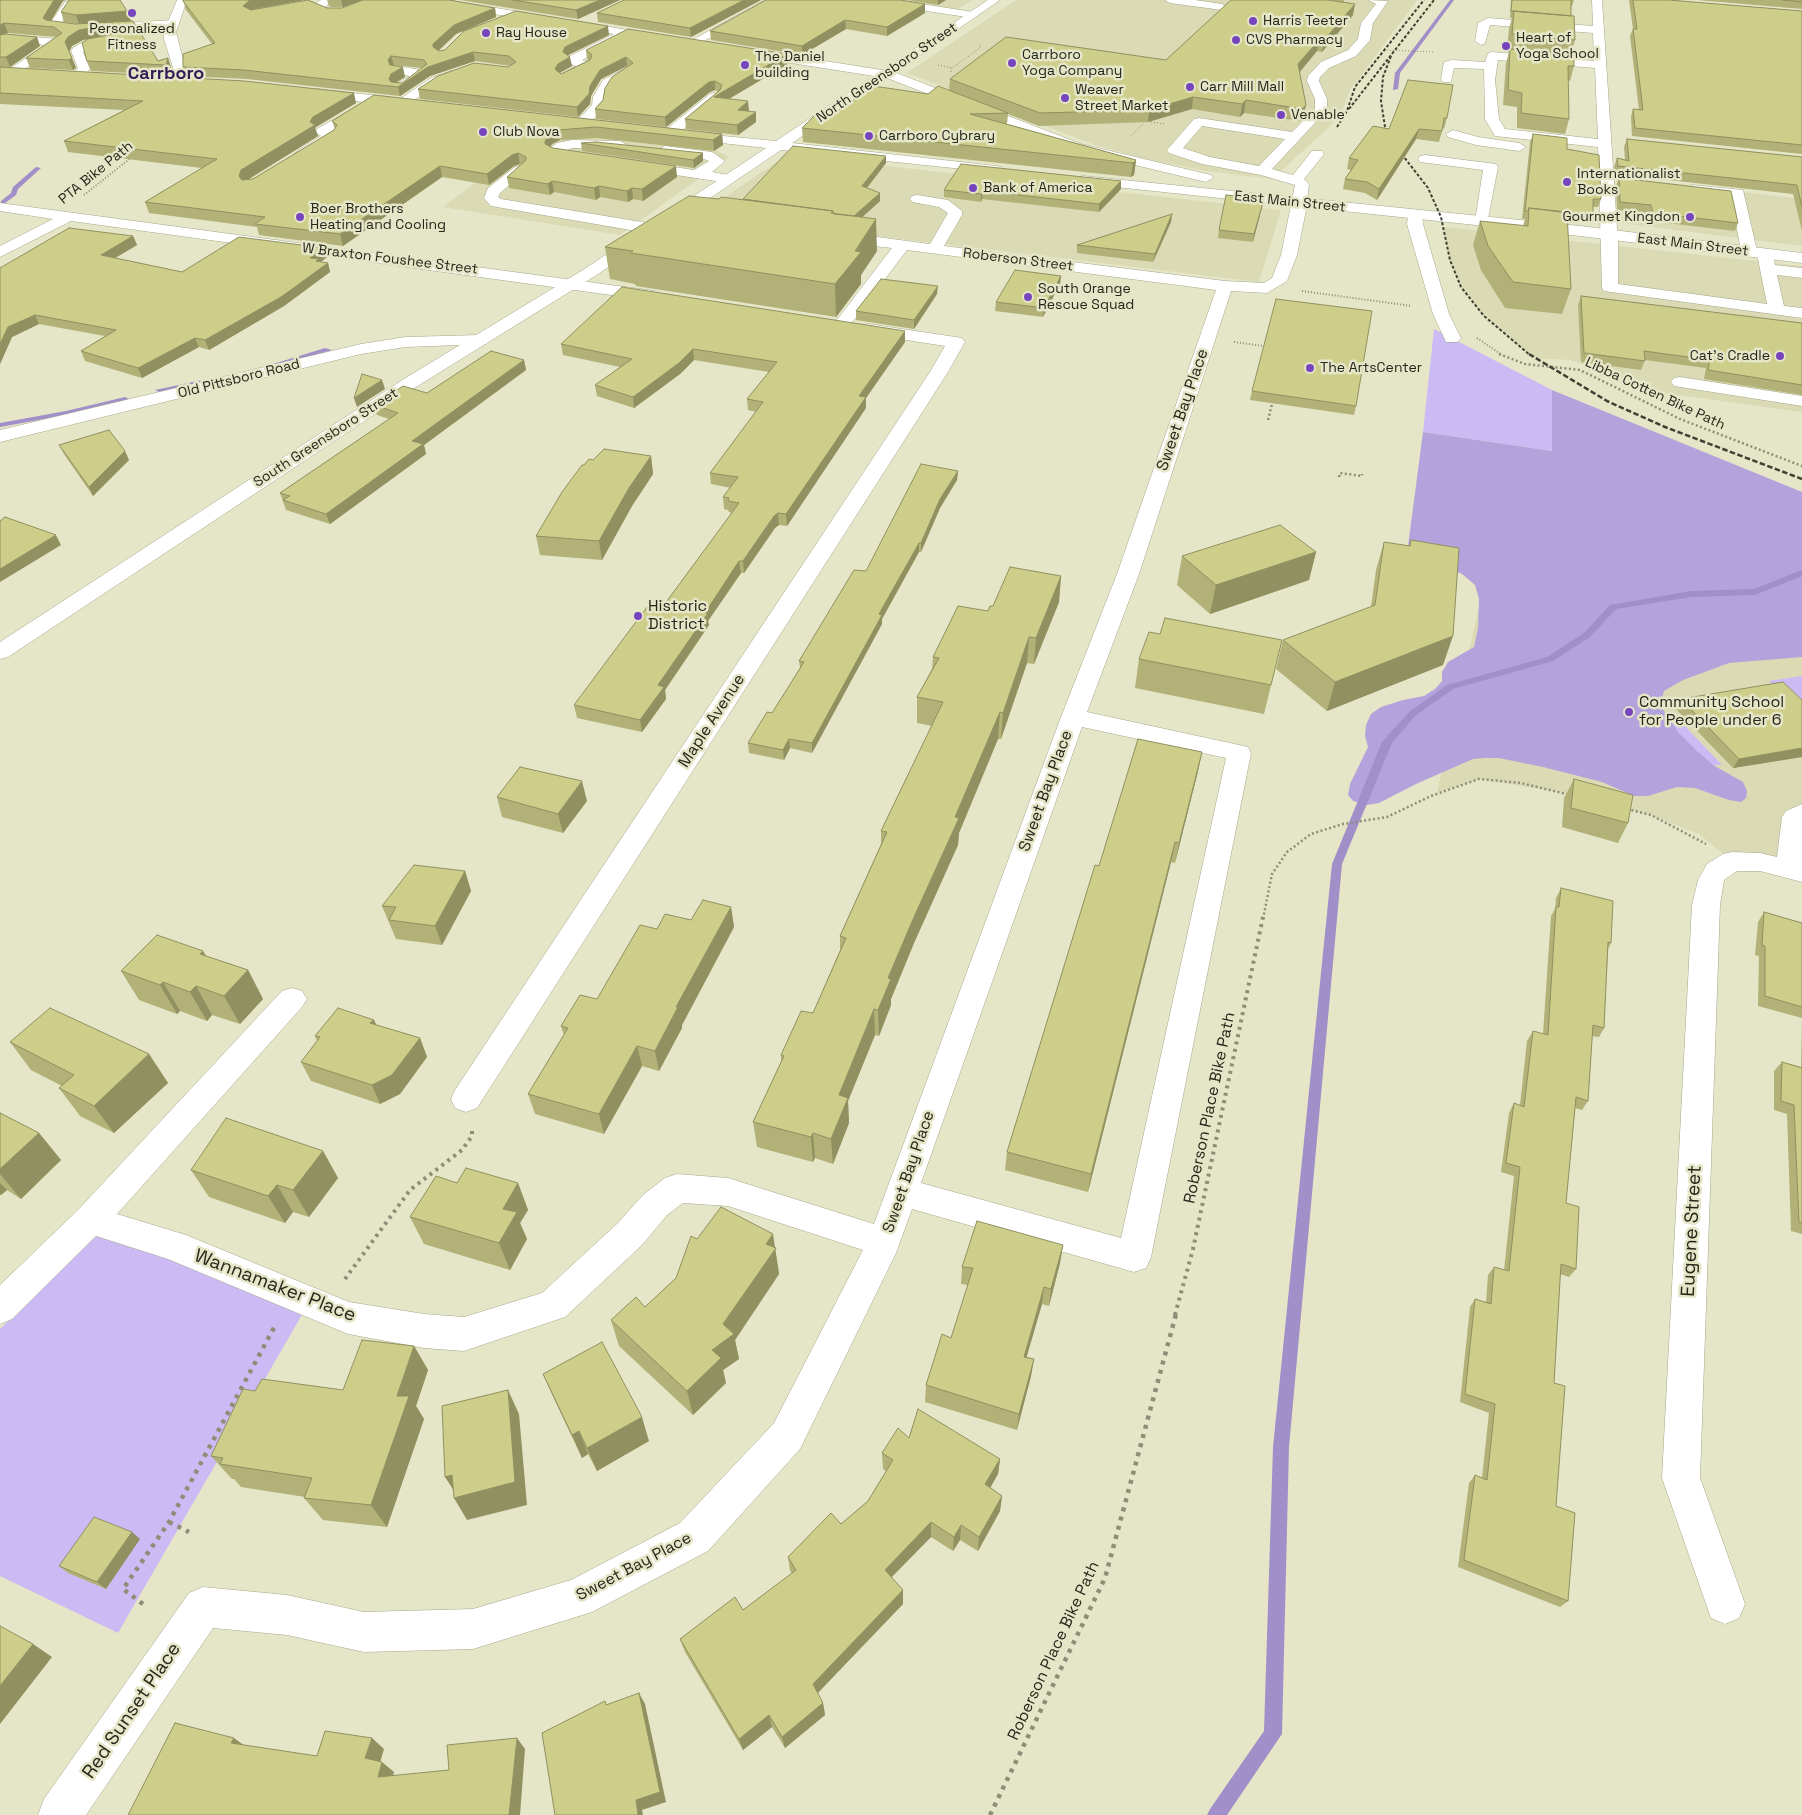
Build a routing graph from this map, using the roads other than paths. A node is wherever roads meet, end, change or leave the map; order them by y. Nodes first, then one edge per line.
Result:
1 (378, 0) edge
2 (428, 0) edge
3 (773, 0) edge
4 (874, 0) edge
5 (995, 0) edge
6 (1170, 0) edge
7 (1597, 0) edge
8 (184, 2) edge
9 (69, 4) edge
10 (325, 4) edge
11 (308, 5) edge
12 (544, 6) edge
13 (1374, 6) edge
14 (1222, 7) edge
15 (1358, 10) dead end
16 (519, 15) junction
17 (973, 15) junction
18 (598, 16) edge
19 (1578, 17) dead end
20 (307, 18) edge
21 (491, 24) edge
22 (579, 25) junction
23 (1598, 25) junction
24 (172, 28) junction
25 (626, 33) junction
26 (0, 41) edge
27 (1481, 41) dead end
28 (681, 42) junction
29 (707, 46) edge
30 (742, 52) edge
31 (1491, 61) junction
32 (1601, 64) junction
33 (398, 70) edge
34 (6, 72) edge
35 (459, 72) edge
36 (626, 72) edge
37 (31, 74) edge
38 (884, 74) junction
39 (96, 76) edge
40 (564, 78) edge
41 (1447, 79) dead end
42 (193, 81) edge
43 (306, 92) edge
44 (715, 96) edge
45 (376, 100) junction
46 (400, 103) junction
47 (418, 105) edge
48 (595, 125) edge
49 (567, 130) junction
50 (652, 132) edge
51 (669, 134) junction
52 (1453, 134) dead end
53 (1296, 137) junction
54 (779, 146) junction
55 (1608, 146) junction
56 (637, 147) edge
57 (654, 149) edge
58 (1317, 154) dead end
59 (1425, 159) dead end
60 (291, 161) edge
61 (603, 161) edge
62 (717, 163) junction
63 (631, 165) edge
64 (747, 168) junction
65 (520, 170) edge
66 (1262, 171) junction
67 (1010, 172) edge
68 (697, 173) junction
69 (1065, 178) edge
70 (729, 179) junction
71 (1606, 179) junction
72 (1296, 180) junction
73 (1624, 181) edge
74 (1681, 187) edge
75 (917, 199) dead end
76 (1300, 201) junction
77 (0, 207) edge
78 (65, 215) junction
79 (674, 216) junction
80 (1415, 219) junction
81 (694, 220) edge
82 (1482, 221) junction
83 (654, 229) junction
84 (1609, 234) junction
85 (821, 235) edge
86 (902, 246) junction
87 (934, 250) junction
88 (1749, 251) junction
89 (0, 252) edge
90 (1802, 258) edge
91 (1767, 261) junction
92 (1802, 273) edge
93 (572, 283) junction
94 (1225, 286) junction
95 (670, 298) edge
96 (1776, 310) junction
97 (1802, 313) edge
98 (823, 322) edge
99 (842, 325) junction
100 (1452, 338) dead end
101 (480, 340) junction
102 (1680, 382) dead end
103 (1802, 401) edge
104 (0, 436) edge
105 (0, 652) edge
106 (1073, 717) junction
107 (1802, 813) edge
108 (1796, 870) edge
109 (292, 999) dead end
110 (466, 1099) road end
111 (901, 1192) junction
112 (90, 1220) junction
113 (884, 1242) junction
114 (0, 1308) edge
115 (1724, 1604) dead end
116 (203, 1607) joint
117 (60, 1815) edge

1 - 10 street
2 - 16 street
3 - 28 street
4 - 17 street
5 - 17 street, North Greensboro Street
6 - 14 street
7 - 23 street
8 - 24 street
9 - 24 street
10 - 11 street
10 - 20 street
12 - 16 street
13 - 15 street
13 - 53 street
16 - 21 street
16 - 22 street
17 - 38 street, North Greensboro Street
18 - 22 street
19 - 23 street
22 - 25 street
23 - 27 street
23 - 32 street
24 - 39 street
24 - 42 street
25 - 28 street
25 - 40 street
26 - 34 street
28 - 29 street
30 - 38 street
31 - 32 street
31 - 41 street
31 - 55 street
32 - 55 street
33 - 45 street
34 - 37 street
35 - 46 street
36 - 49 street
38 - 54 street, North Greensboro Street
38 - 76 street
43 - 45 street
44 - 51 street
45 - 46 street
45 - 60 street
46 - 47 street
48 - 49 street
49 - 56 street
49 - 61 street
50 - 51 street
51 - 54 street
52 - 55 street
53 - 66 street
53 - 66 street
54 - 64 street, South Greensboro Street
54 - 67 street
55 - 71 street
57 - 62 street
58 - 72 street
59 - 82 street
62 - 64 street
62 - 68 street
63 - 68 street
64 - 70 street, South Greensboro Street
65 - 83 street
66 - 72 street
68 - 70 street
69 - 76 street, East Main Street
70 - 79 street, South Greensboro Street
71 - 73 street
71 - 84 street
72 - 76 street
74 - 88 street
75 - 87 street
76 - 80 street, East Main Street
76 - 94 street, Roberson Street
77 - 78 street, W Braxton Foushee Street
78 - 89 street
78 - 93 street, W Braxton Foushee Street
79 - 81 street
79 - 83 street, South Greensboro Street
80 - 82 street, East Main Street
80 - 100 street
82 - 84 street, East Main Street
83 - 93 street, South Greensboro Street
84 - 88 street, East Main Street
84 - 96 street
85 - 86 street, Roberson Street
86 - 87 street, Roberson Street
86 - 99 street
87 - 94 street, Roberson Street
88 - 91 street, East Main Street
90 - 91 street, East Main Street
91 - 92 street
91 - 96 street
93 - 95 street, W Braxton Foushee Street
93 - 101 street, South Greensboro Street
94 - 106 street, Sweet Bay Place
96 - 97 street
98 - 99 street
99 - 110 street, Maple Avenue
101 - 104 street, Old Pittsboro Road
101 - 105 street, South Greensboro Street
102 - 103 street
106 - 111 street, Sweet Bay Place
106 - 111 street
107 - 108 street
108 - 115 street, Eugene Street
109 - 112 street
111 - 113 street, Sweet Bay Place
112 - 113 street, Wannamaker Place
112 - 114 street
113 - 116 street, Sweet Bay Place
116 - 117 street, Red Sunset Place

